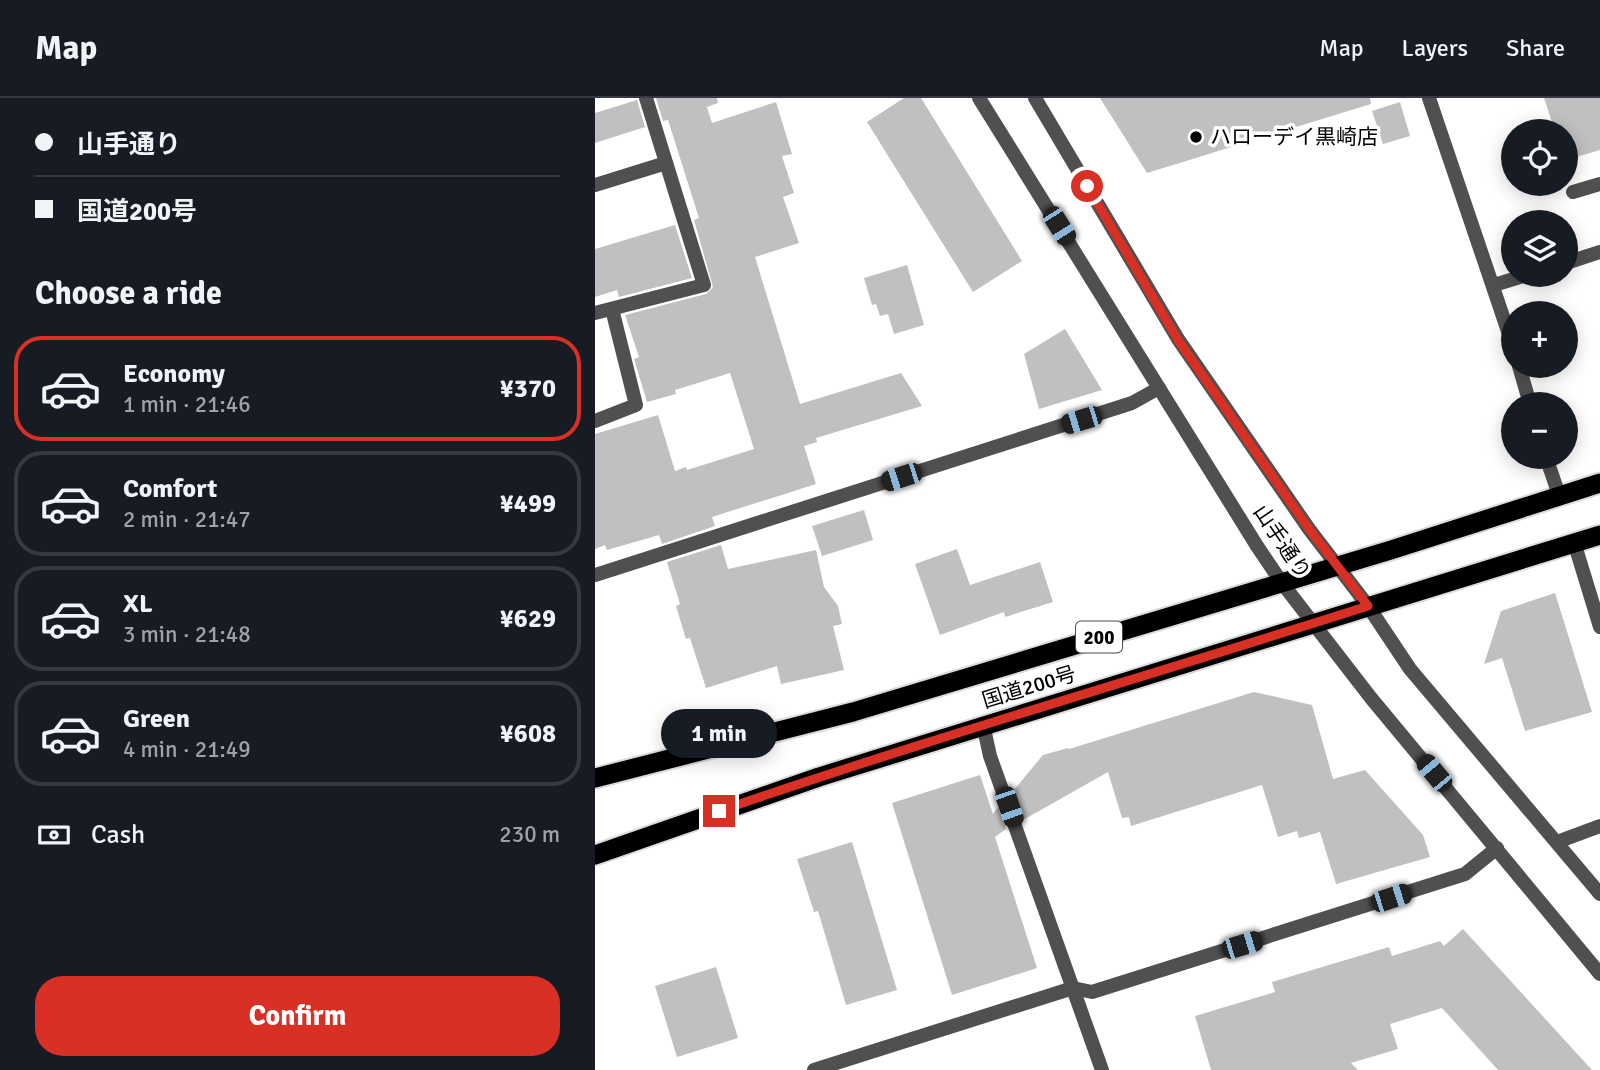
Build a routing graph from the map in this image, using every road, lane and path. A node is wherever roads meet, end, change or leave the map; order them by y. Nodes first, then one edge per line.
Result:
1 (646, 98) edge
2 (979, 98) edge
3 (1035, 98) edge
4 (1429, 98) edge
5 (666, 163) junction
6 (1600, 184) edge
7 (595, 185) edge
8 (1578, 191) edge
9 (1600, 252) edge
10 (1578, 258) edge
11 (1501, 283) edge
12 (1494, 285) junction
13 (1501, 307) edge
14 (612, 309) junction
15 (595, 313) edge
16 (1159, 388) junction
17 (595, 421) edge
18 (1550, 469) edge
19 (1600, 483) edge
20 (1559, 495) junction
21 (1600, 535) edge
22 (1574, 542) junction
23 (1336, 565) junction
24 (595, 575) edge
25 (1282, 583) junction
26 (1368, 606) junction
27 (1314, 624) junction
28 (1600, 627) edge
29 (983, 724) junction
30 (595, 778) edge
31 (1600, 827) edge
32 (1557, 842) junction
33 (1497, 848) junction
34 (595, 855) edge
35 (1600, 894) edge
36 (1600, 974) edge
37 (1073, 988) junction
38 (814, 1070) edge
39 (1102, 1070) edge

1 - 5 street
2 - 16 street, 山手通り
3 - 23 street, 山手通り
4 - 12 street
5 - 7 street
5 - 14 street
6 - 8 street
9 - 10 street
11 - 12 street
12 - 13 street
14 - 15 street
14 - 17 street
16 - 24 street
16 - 25 street, 山手通り
18 - 20 street
19 - 20 highway, 国道200号 / 200
20 - 23 highway, 国道200号 / 200
21 - 22 highway, 国道200号 / 200
22 - 26 highway, 国道200号 / 200
22 - 28 street
23 - 25 highway, 国道200号 / 200
23 - 26 street, 山手通り
25 - 27 street, 山手通り
25 - 30 highway, 国道200号 / 200
26 - 27 highway, 国道200号 / 200
26 - 32 street, 山手通り
27 - 29 highway, 国道200号 / 200
27 - 33 street, 山手通り
29 - 34 highway, 国道200号 / 200
29 - 37 street
31 - 32 street
32 - 35 street, 山手通り
33 - 36 street, 山手通り
33 - 37 street
37 - 38 street
37 - 39 street

